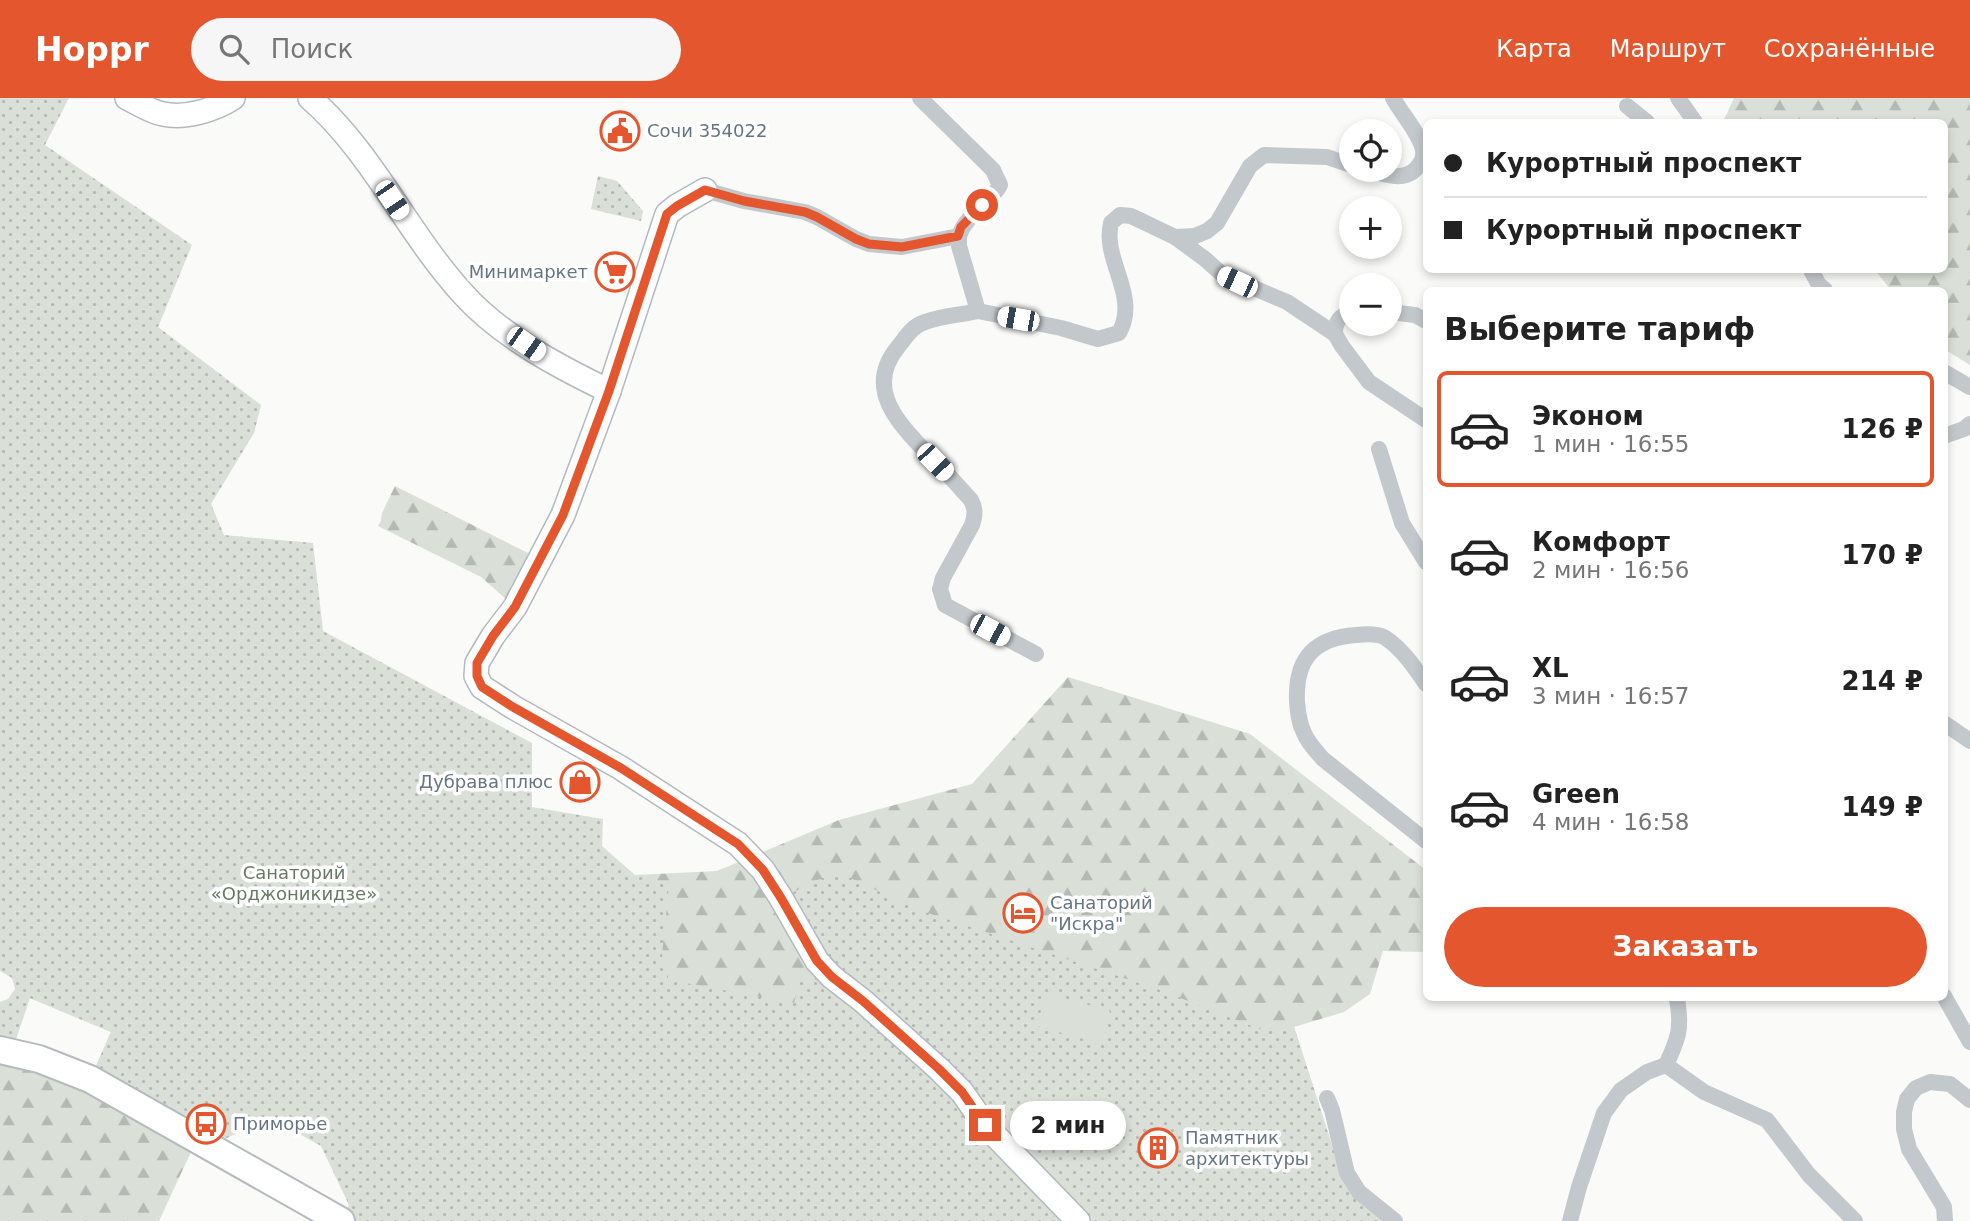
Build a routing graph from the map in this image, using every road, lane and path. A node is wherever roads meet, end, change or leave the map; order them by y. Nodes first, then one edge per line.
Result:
1 (127, 98) edge
2 (233, 98) edge
3 (310, 98) edge
4 (919, 98) edge
5 (1393, 98) edge
6 (1678, 98) edge
7 (1626, 106) dead end
8 (1643, 119) edge
9 (1693, 119) edge
10 (1339, 161) edge
11 (1402, 175) edge
12 (705, 190) joint
13 (958, 236) junction
14 (1175, 237) junction
15 (1804, 273) edge
16 (1821, 287) edge
17 (978, 311) junction
18 (1402, 313) edge
19 (1339, 318) edge
20 (1423, 319) edge
21 (1335, 334) junction
22 (1948, 374) edge
23 (1970, 387) edge
24 (609, 391) junction
25 (1423, 418) edge
26 (1970, 424) edge
27 (1948, 435) edge
28 (1379, 449) dead end
29 (1423, 557) edge
30 (1036, 654) dead end
31 (1420, 665) edge
32 (1948, 726) edge
33 (1970, 741) edge
34 (1423, 839) edge
35 (1678, 1001) edge
36 (1947, 1001) edge
37 (1970, 1042) edge
38 (0, 1050) edge
39 (1666, 1065) junction
40 (1327, 1098) dead end
41 (1970, 1100) edge
42 (341, 1221) edge
43 (1077, 1221) edge
44 (1395, 1221) edge
45 (1570, 1221) edge
46 (1855, 1221) edge
47 (1945, 1221) edge

1 - 2 street
3 - 24 street
4 - 13 street
5 - 11 street
6 - 9 street
7 - 8 street
10 - 14 street
12 - 13 street
12 - 24 street
13 - 17 street
14 - 17 street
14 - 21 street
15 - 16 street
17 - 30 street
18 - 20 street
19 - 21 street
21 - 25 street
22 - 23 street
24 - 43 street
26 - 27 street
28 - 29 street
31 - 34 street
32 - 33 street
35 - 39 street
36 - 37 street
38 - 42 main road
39 - 45 street
39 - 46 street
40 - 44 street
41 - 47 street

